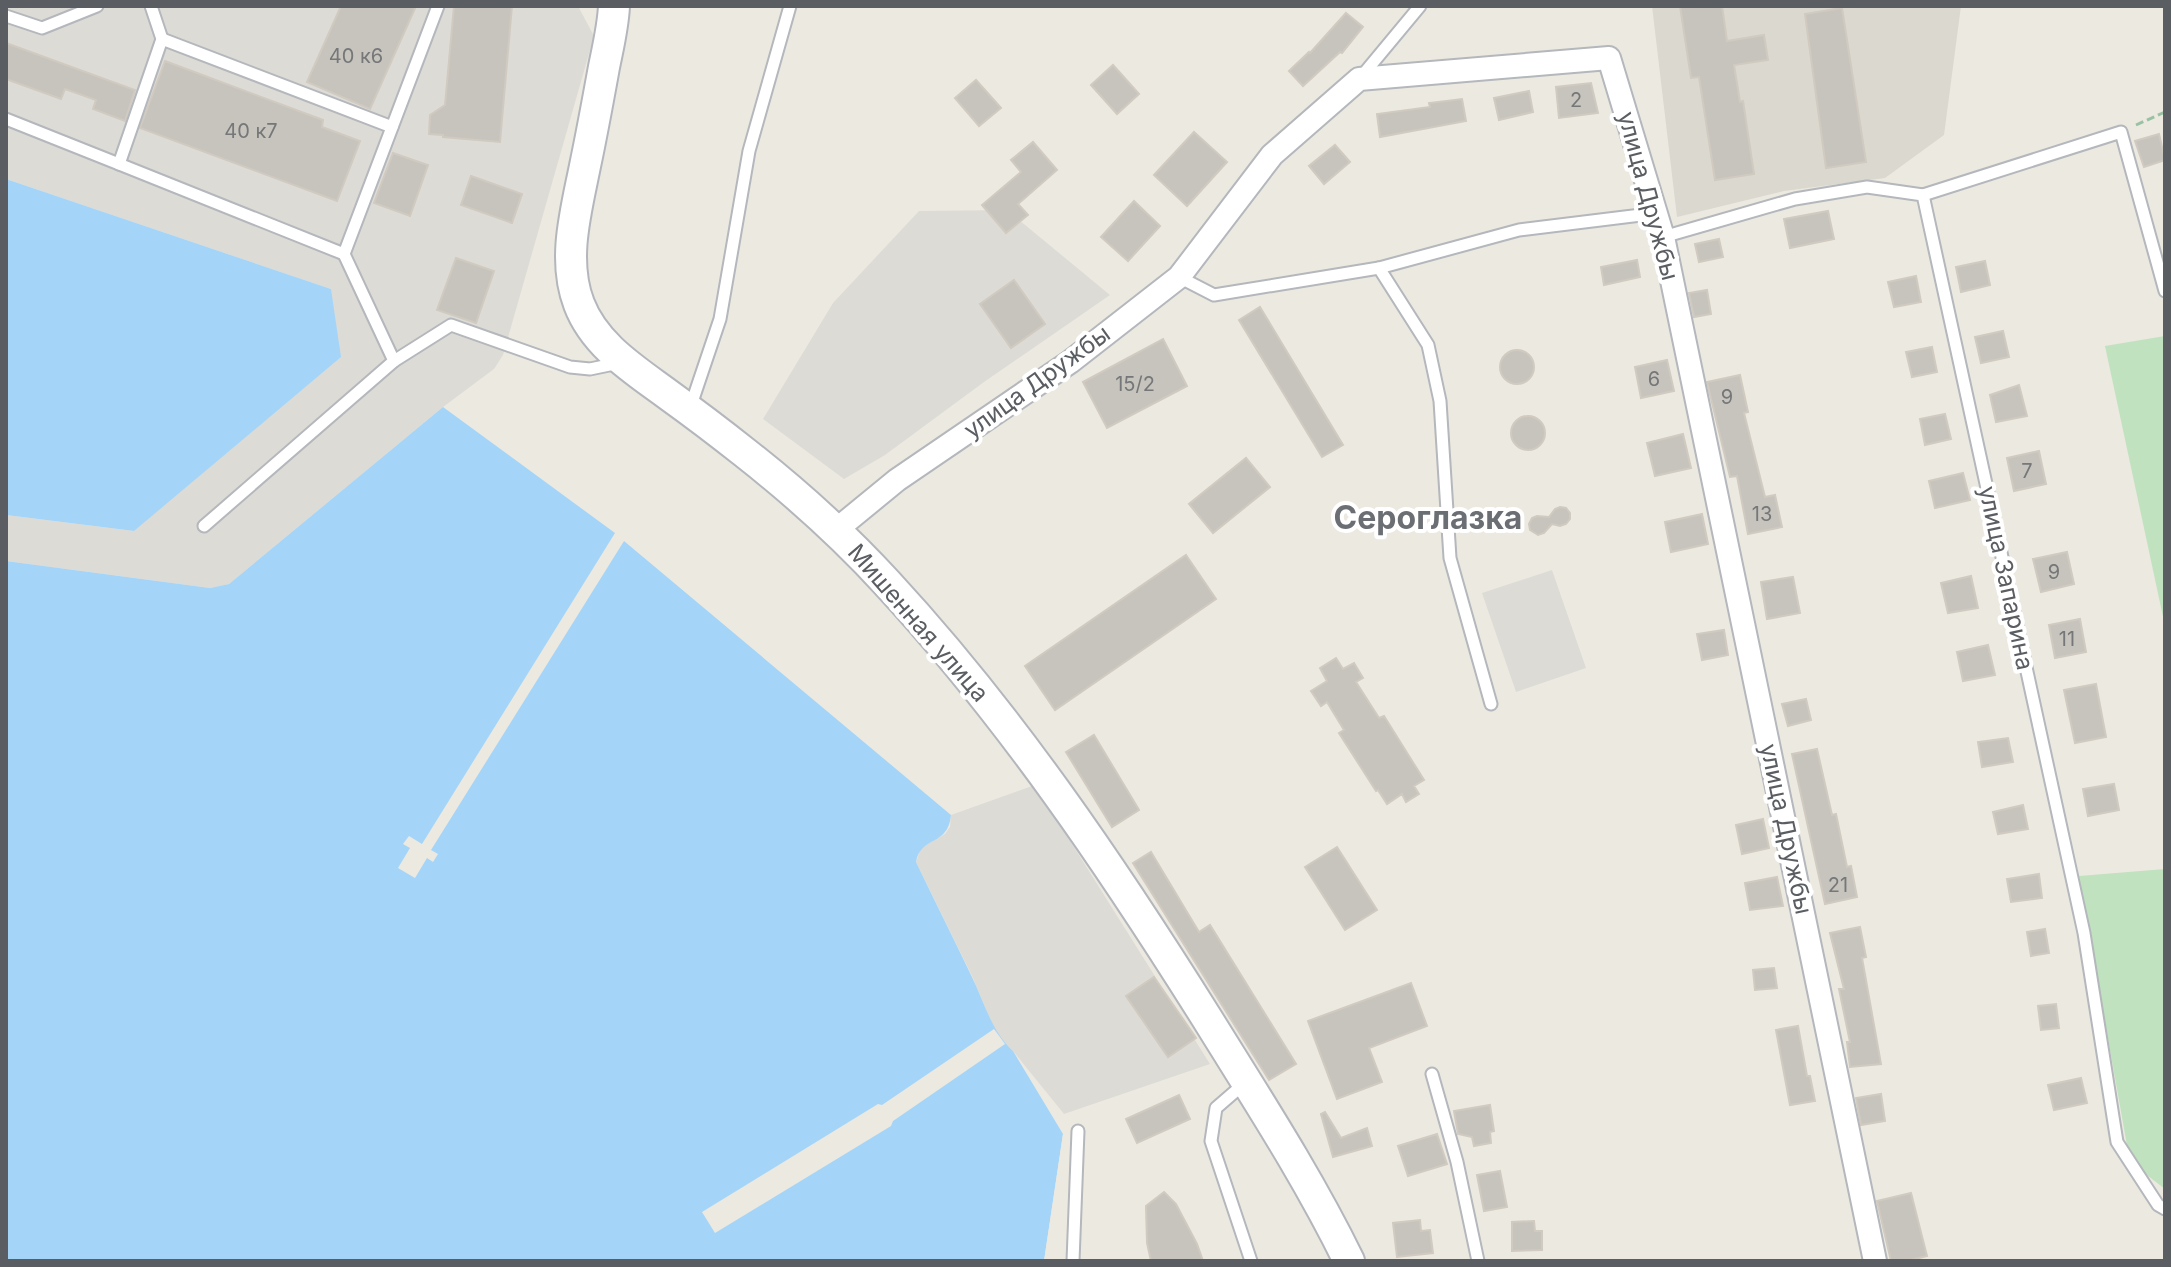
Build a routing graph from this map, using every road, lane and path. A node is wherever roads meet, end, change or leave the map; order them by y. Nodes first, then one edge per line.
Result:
1 (97, 6) edge
2 (151, 6) edge
3 (438, 6) edge
4 (614, 6) edge
5 (790, 6) edge
6 (1420, 6) edge
7 (6, 16) edge
8 (162, 39) junction
9 (1359, 79) junction
10 (2165, 112) edge
11 (6, 119) edge
12 (392, 127) junction
13 (2121, 132) junction
14 (119, 164) junction
15 (1923, 195) junction
16 (1663, 237) junction
17 (344, 254) junction
18 (1379, 268) junction
19 (1179, 277) junction
20 (2165, 291) edge
21 (394, 361) junction
22 (624, 362) junction
23 (690, 410) junction
24 (204, 526) dead end
25 (836, 530) junction
26 (1491, 704) dead end
27 (1432, 1074) dead end
28 (1246, 1081) junction
29 (1078, 1131) dead end
30 (2165, 1209) edge
31 (1073, 1261) edge
32 (1251, 1261) edge
33 (1349, 1261) edge
34 (1478, 1261) edge
35 (1875, 1261) edge

1 - 7 lane
2 - 8 lane
3 - 12 lane
4 - 22 main road, Мишенная улица
5 - 23 lane
6 - 9 lane
8 - 12 lane
8 - 14 lane
9 - 16 street, улица Дружбы
9 - 19 street, улица Дружбы
10 - 13 path
11 - 14 lane
12 - 17 lane
13 - 15 lane
13 - 20 lane
14 - 17 lane
15 - 16 lane
15 - 30 lane, улица Запарина
16 - 18 lane
16 - 35 street, улица Дружбы
17 - 21 lane
18 - 19 lane
18 - 26 lane
19 - 25 street, улица Дружбы
21 - 22 lane
21 - 24 lane
22 - 23 main road, Мишенная улица
23 - 25 main road, Мишенная улица
25 - 28 main road, Мишенная улица
27 - 34 lane
28 - 32 lane
28 - 33 main road, Мишенная улица
29 - 31 lane

